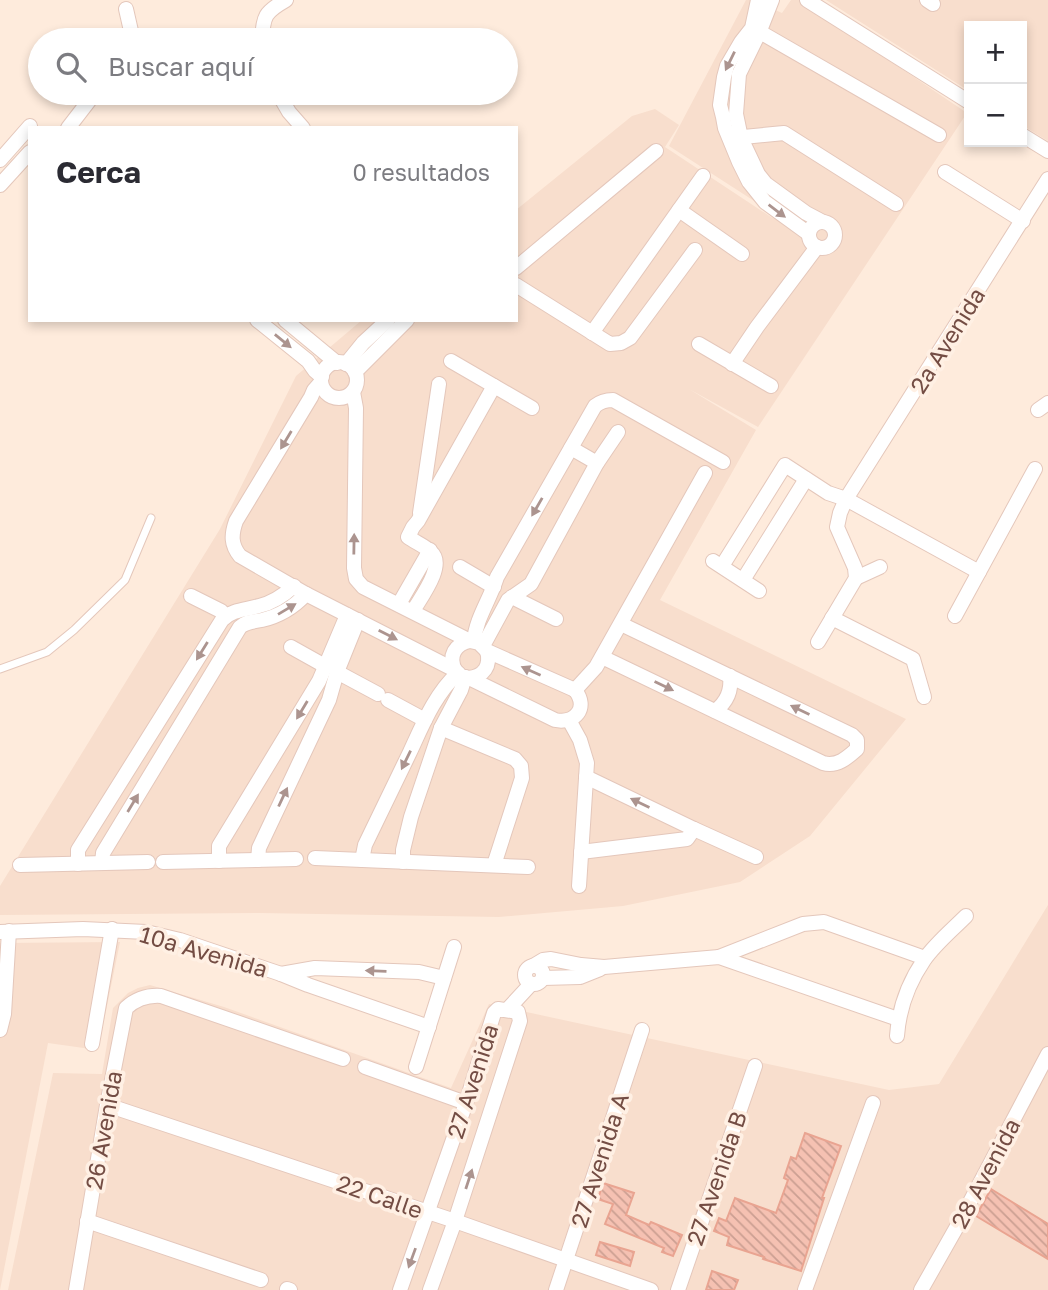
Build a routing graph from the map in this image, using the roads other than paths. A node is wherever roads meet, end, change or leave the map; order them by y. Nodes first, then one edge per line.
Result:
1 (286, 0) edge
2 (758, 0) edge
3 (772, 0) edge
4 (807, 0) edge
5 (126, 9) dead end
6 (130, 28) edge
7 (262, 28) edge
8 (756, 30) junction
9 (964, 99) edge
10 (85, 105) edge
11 (285, 105) edge
12 (69, 126) edge
13 (301, 126) edge
14 (28, 128) edge
15 (939, 135) dead end
16 (735, 138) junction
17 (1027, 138) edge
18 (656, 151) dead end
19 (1048, 151) edge
20 (28, 154) edge
21 (0, 160) edge
22 (946, 172) dead end
23 (703, 176) dead end
24 (1048, 179) edge
25 (0, 186) edge
26 (896, 204) dead end
27 (679, 210) junction
28 (1023, 221) junction
29 (823, 222) junction
30 (808, 234) junction
31 (817, 247) junction
32 (695, 250) dead end
33 (742, 254) dead end
34 (518, 266) edge
35 (518, 286) edge
36 (259, 322) edge
37 (288, 322) edge
38 (386, 322) edge
39 (404, 322) edge
40 (592, 333) junction
41 (699, 344) dead end
42 (451, 361) dead end
43 (732, 363) junction
44 (346, 366) junction
45 (322, 379) junction
46 (439, 384) dead end
47 (494, 386) junction
48 (771, 386) dead end
49 (353, 392) junction
50 (532, 408) dead end
51 (618, 432) dead end
52 (571, 448) junction
53 (723, 462) dead end
54 (597, 463) junction
55 (1035, 469) dead end
56 (705, 473) dead end
57 (806, 479) junction
58 (846, 499) junction
59 (151, 518) dead end
60 (418, 522) junction
61 (429, 550) junction
62 (460, 567) dead end
63 (880, 567) dead end
64 (979, 572) junction
65 (856, 578) junction
66 (743, 580) junction
67 (494, 587) junction
68 (300, 590) junction
69 (759, 591) dead end
70 (191, 596) dead end
71 (512, 597) junction
72 (398, 604) junction
73 (413, 611) junction
74 (226, 616) junction
75 (353, 617) junction
76 (955, 617) dead end
77 (832, 618) junction
78 (556, 620) dead end
79 (621, 624) junction
80 (818, 642) dead end
81 (478, 645) junction
82 (291, 647) dead end
83 (602, 657) junction
84 (0, 669) edge
85 (331, 669) junction
86 (462, 675) junction
87 (730, 677) junction
88 (575, 690) junction
89 (924, 697) dead end
90 (715, 711) junction
91 (425, 720) junction
92 (562, 720) junction
93 (441, 728) junction
94 (586, 777) junction
95 (694, 829) junction
96 (581, 852) junction
97 (756, 857) dead end
98 (316, 858) dead end
99 (296, 859) dead end
100 (258, 860) junction
101 (362, 860) junction
102 (219, 861) junction
103 (404, 862) junction
104 (102, 863) junction
105 (78, 864) junction
106 (20, 865) dead end
107 (494, 865) junction
108 (528, 866) dead end
109 (579, 886) dead end
110 (965, 916) dead end
111 (112, 929) junction
112 (4, 931) edge
113 (454, 947) dead end
114 (719, 957) junction
115 (925, 958) junction
116 (281, 974) junction
117 (444, 978) junction
118 (507, 1010) junction
119 (898, 1019) junction
120 (429, 1027) junction
121 (0, 1030) edge
122 (642, 1030) dead end
123 (897, 1036) dead end
124 (92, 1044) dead end
125 (1048, 1055) edge
126 (342, 1059) dead end
127 (755, 1066) dead end
128 (365, 1067) dead end
129 (416, 1067) dead end
130 (466, 1103) junction
131 (873, 1103) dead end
132 (107, 1105) junction
133 (429, 1213) junction
134 (88, 1220) junction
135 (456, 1222) junction
136 (566, 1259) junction
137 (261, 1280) dead end
138 (75, 1290) edge
139 (400, 1290) edge
140 (430, 1290) edge
141 (556, 1290) edge
142 (651, 1290) edge
143 (678, 1290) edge
144 (805, 1290) edge
145 (921, 1290) edge

1 - 7 street
2 - 8 street
3 - 8 street
4 - 9 street
5 - 6 street
8 - 15 street
8 - 16 street
10 - 12 street
11 - 13 street
14 - 21 street
16 - 26 street
16 - 29 street
16 -> 30 street
17 - 19 street
18 - 34 street
20 - 25 street
22 - 28 street
23 - 27 street
24 - 28 street, 2a Avenida
27 - 33 street
27 - 40 street
28 - 58 street, 2a Avenida
29 - 30 street
29 - 31 street
30 - 31 street
31 - 43 street
32 - 40 street
35 - 40 street
36 -> 45 street
37 - 44 street
38 - 44 street
39 - 44 street
41 - 43 street
42 - 47 street
43 - 48 street
44 - 45 street
44 - 49 street
45 - 49 street
45 -> 68 street
46 - 60 street
47 - 50 street
47 - 60 street
72 -> 49 street
51 - 54 street
52 - 53 street
52 - 54 street
52 -> 67 street
54 - 71 street
55 - 64 street
56 - 79 street
57 - 58 street
57 - 66 street
57 - 66 street
58 - 64 street
58 - 65 street
59 - 84 lane
60 - 61 street
61 - 72 street
61 - 73 street
62 - 67 street
63 - 65 street
64 - 76 street
65 - 77 street
66 - 69 street
67 - 81 street
68 - 74 street
68 - 75 street
104 -> 68 street
70 - 74 street
71 - 78 street
71 - 81 street
72 - 73 street
73 - 81 street
74 -> 105 street
75 - 85 street
75 -> 86 street
77 - 80 street
77 - 89 street
79 - 83 street
79 - 87 street
81 - 86 street
81 - 86 street
88 -> 81 street
82 - 85 street
83 - 88 street
83 -> 90 street
85 - 91 street
100 -> 85 street
85 -> 102 street
86 - 91 street
86 - 92 street
86 - 93 street
87 - 90 street
90 -> 87 street
88 - 92 street
91 -> 101 street
92 - 94 street
93 - 103 street
93 - 107 street
95 -> 94 street
94 - 96 street
95 - 96 street
95 - 97 street
96 - 109 street
98 - 101 street
99 - 100 street
100 - 102 street
101 - 103 street
102 - 104 street
103 - 107 street
104 - 105 street
105 - 106 street
107 - 108 street
110 - 115 street
111 - 112 street, 10a Avenida
111 - 116 street, 10a Avenida
111 - 124 street
112 - 121 street
113 - 117 street
114 - 115 street
114 - 118 street
114 - 119 street
115 - 119 street
117 -> 116 street, 10a Avenida
116 - 120 street, 10a Avenida
117 - 120 street
118 - 130 street, 27 Avenida
135 -> 118 street, 27 Avenida
119 - 123 street
120 - 129 street
122 - 136 street, 27 Avenida A
125 - 145 street, 28 Avenida
126 - 132 street, 26 Avenida
127 - 143 street, 27 Avenida B
128 - 130 street
130 - 133 street, 27 Avenida
131 - 144 street
132 - 133 street, 22 Calle
132 - 134 street, 26 Avenida
133 - 135 street, 22 Calle
133 -> 139 street, 27 Avenida
134 - 137 street
134 - 138 street, 26 Avenida
135 - 136 street, 22 Calle
135 - 140 street, 27 Avenida
136 - 141 street, 27 Avenida A
136 - 142 street, 22 Calle

